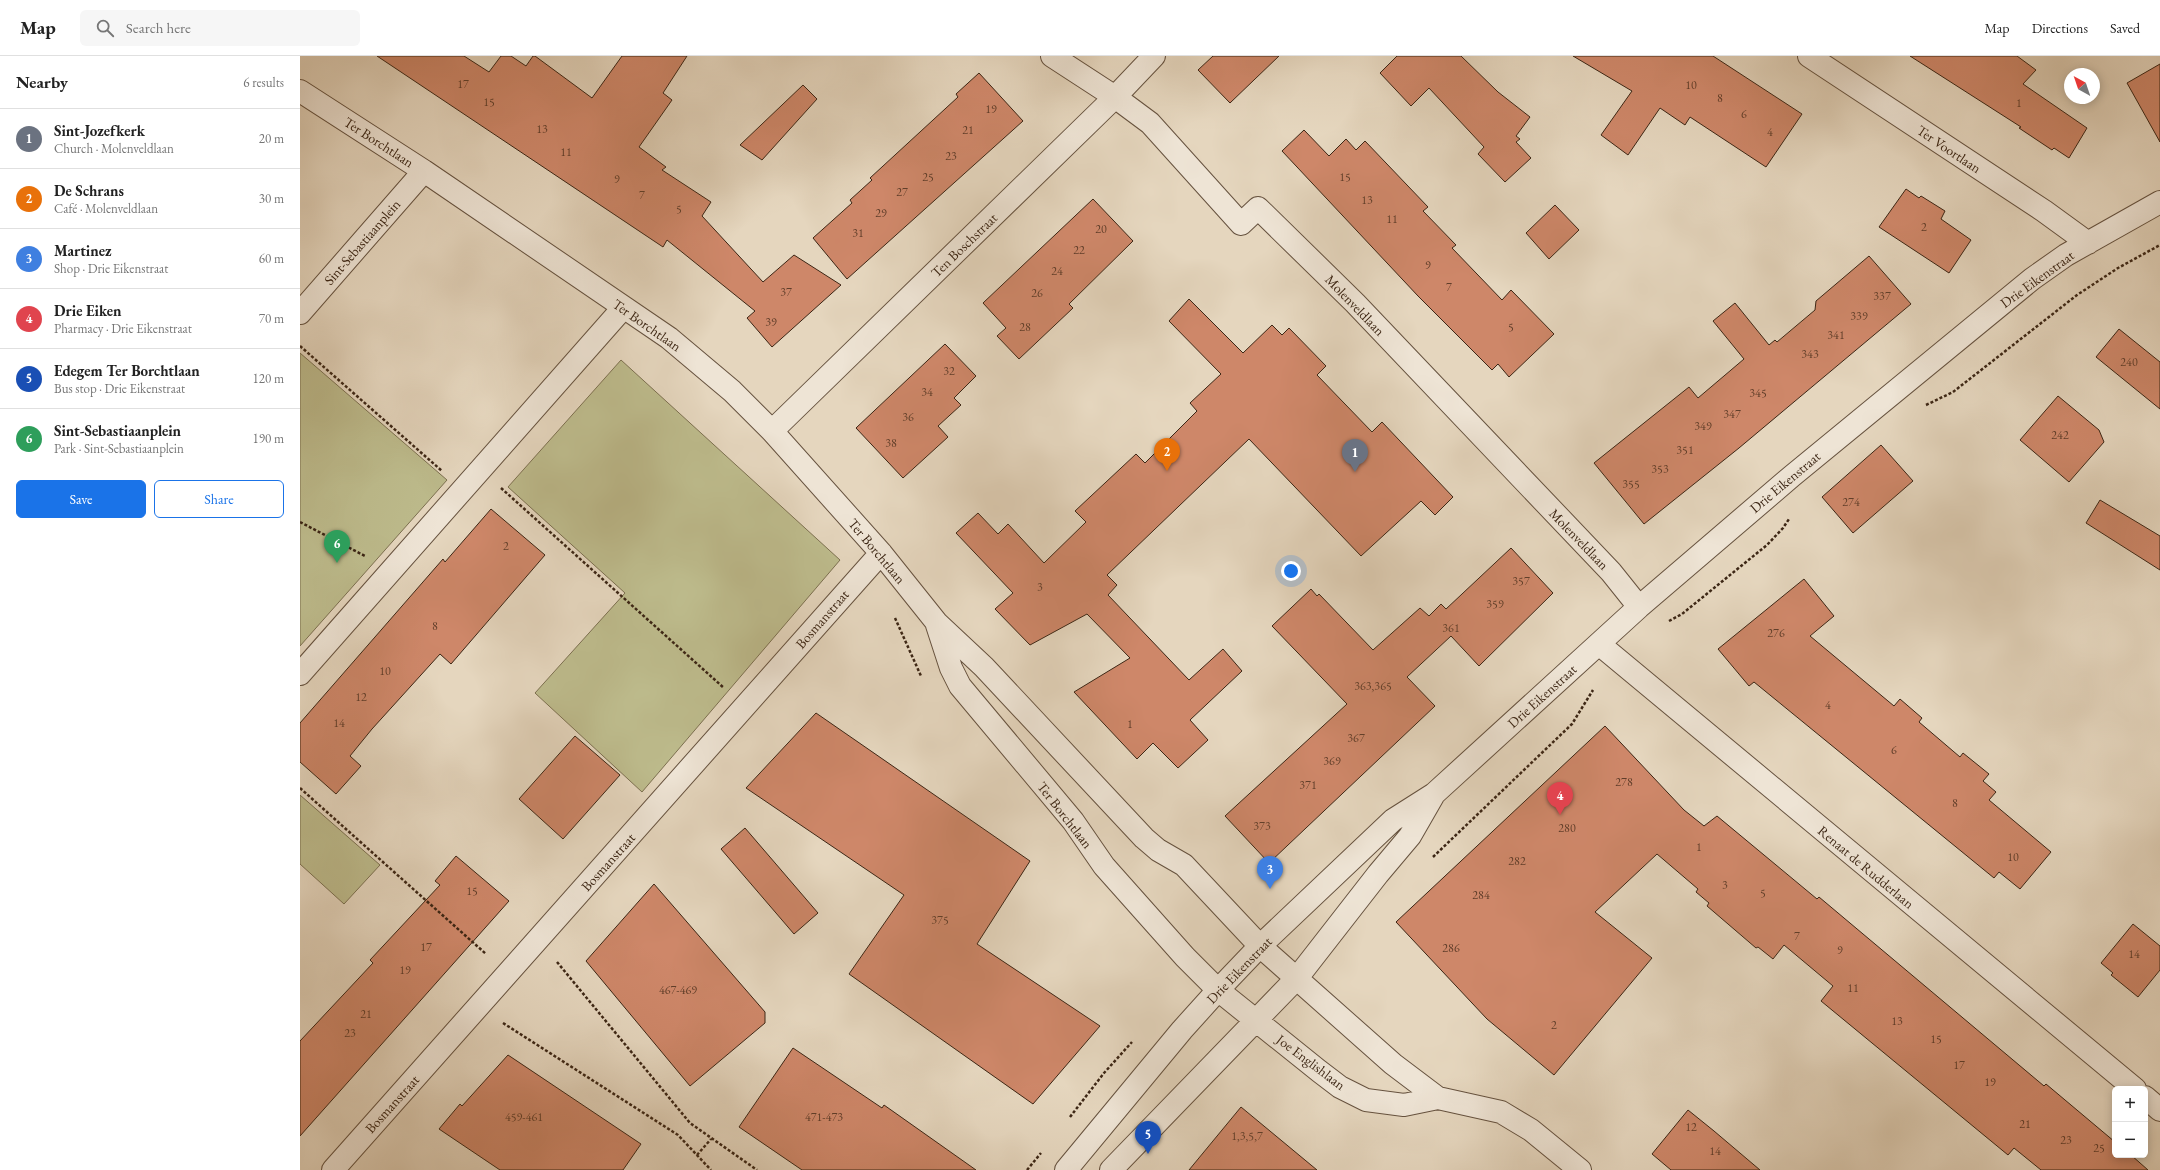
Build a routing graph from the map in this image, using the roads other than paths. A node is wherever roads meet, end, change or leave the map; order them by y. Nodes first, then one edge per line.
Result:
1 (1052, 56) edge
2 (1154, 56) edge
3 (1809, 56) edge
4 (300, 91) edge
5 (1116, 97) junction
6 (424, 171) junction
7 (2160, 202) edge
8 (2088, 243) junction
9 (623, 308) junction
10 (300, 313) edge
11 (772, 431) junction
12 (881, 553) junction
13 (1639, 607) junction
14 (937, 623) junction
15 (1599, 644) junction
16 (300, 674) edge
17 (1434, 794) junction
18 (1260, 946) junction
19 (1297, 978) junction
20 (1218, 990) junction
21 (1258, 1021) junction
22 (2131, 1086) edge
23 (1438, 1098) junction
24 (2148, 1100) edge
25 (2160, 1110) edge
26 (333, 1170) edge
27 (1066, 1170) edge
28 (1111, 1170) edge
29 (1580, 1170) edge

1 - 5 street, Molenveldlaan
2 - 5 street, Ten Boschstraat
3 - 8 street, Ter Voortlaan
4 - 6 street, Ter Borchtlaan
5 - 11 street, Ten Boschstraat
5 - 13 street, Molenveldlaan
6 - 9 street, Ter Borchtlaan
6 - 10 street, Sint-Sebastiaanplein
7 - 8 street, Drie Eikenstraat
8 - 13 street, Drie Eikenstraat
9 - 11 street, Ter Borchtlaan
9 - 16 street
11 - 12 street, Ter Borchtlaan
12 - 14 street, Ter Borchtlaan
12 - 26 street, Bosmanstraat
13 - 15 street, Drie Eikenstraat
14 - 18 street, Ter Borchtlaan
14 - 20 street, Ter Borchtlaan
15 - 17 street, Drie Eikenstraat
15 - 22 street, Renaat de Rudderlaan
17 - 18 street, Drie Eikenstraat
17 - 19 street, Drie Eikenstraat
18 - 19 street, Ter Borchtlaan
18 - 20 street, Drie Eikenstraat
19 - 21 street, Drie Eikenstraat
19 - 23 street, Joe Englishlaan
20 - 21 street, Ter Borchtlaan
20 - 27 street, Drie Eikenstraat
21 - 23 street, Joe Englishlaan
21 - 28 street, Drie Eikenstraat
23 - 29 street, Joe Englishlaan
24 - 25 street

